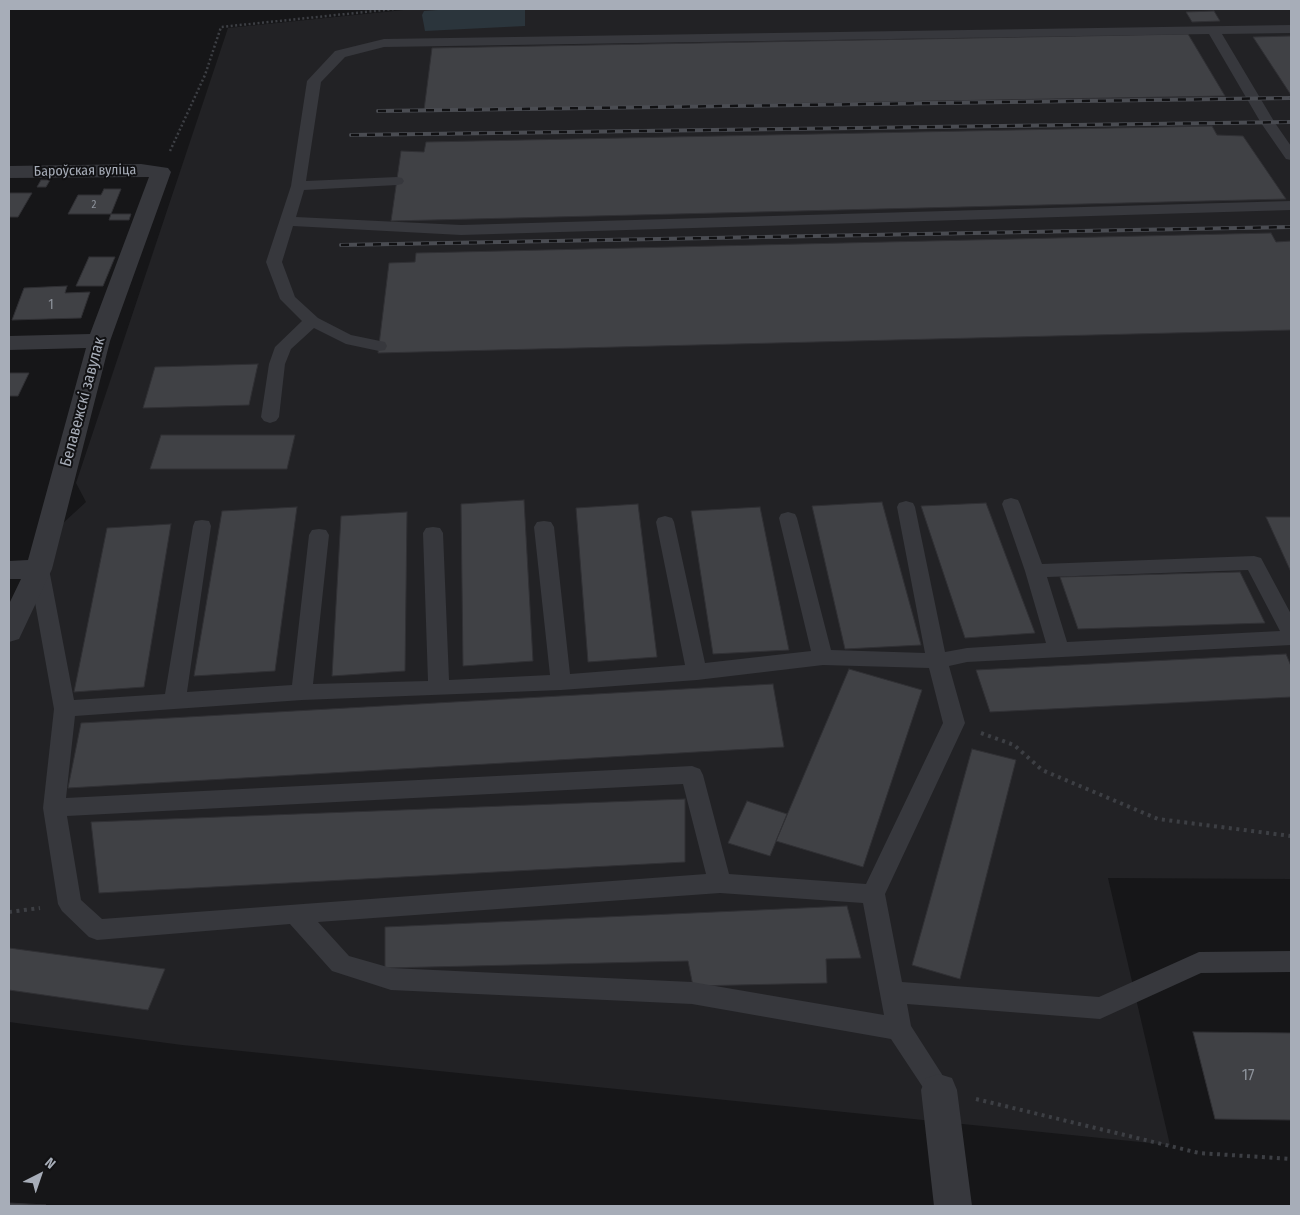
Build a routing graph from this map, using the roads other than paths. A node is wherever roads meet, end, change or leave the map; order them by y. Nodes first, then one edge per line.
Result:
1 (1291, 29) edge
2 (1213, 30) junction
3 (1291, 156) edge
4 (9, 172) edge
5 (161, 172) joint
6 (397, 181) dead end
7 (298, 186) junction
8 (1291, 206) edge
9 (286, 221) junction
10 (312, 321) junction
11 (98, 341) junction
12 (9, 343) edge
13 (379, 346) dead end
14 (270, 416) dead end
15 (1011, 504) dead end
16 (906, 507) dead end
17 (788, 518) dead end
18 (665, 522) dead end
19 (202, 526) dead end
20 (544, 527) dead end
21 (433, 532) dead end
22 (319, 535) dead end
23 (39, 569) junction
24 (9, 570) edge
25 (1035, 571) junction
26 (9, 632) edge
27 (1291, 632) edge
28 (1291, 638) edge
29 (1059, 651) junction
30 (823, 657) junction
31 (937, 661) junction
32 (697, 672) junction
33 (561, 682) junction
34 (439, 688) junction
35 (302, 692) junction
36 (174, 700) junction
37 (65, 709) junction
38 (54, 808) junction
39 (720, 883) junction
40 (873, 894) junction
41 (295, 914) junction
42 (1291, 962) edge
43 (892, 992) junction
44 (899, 1029) junction
45 (939, 1090) joint
46 (953, 1206) edge

1 - 2 lane
2 - 3 lane
2 - 7 lane
4 - 5 street, Бароўская вуліца
5 - 11 street, Белавежскі завулак
6 - 7 lane
7 - 9 lane
8 - 9 lane
9 - 10 lane
10 - 13 lane
10 - 14 lane
11 - 12 street
11 - 23 street, Белавежскі завулак
15 - 25 lane
16 - 31 lane
17 - 30 lane
18 - 32 lane
19 - 36 lane
20 - 33 lane
21 - 34 lane
22 - 35 lane
23 - 24 street
23 - 26 street, Белавежскі завулак
23 - 37 lane
25 - 27 lane
25 - 29 lane
28 - 29 lane
29 - 31 lane
30 - 31 lane
30 - 32 lane
31 - 40 lane
32 - 33 lane
33 - 34 lane
34 - 35 lane
35 - 36 lane
36 - 37 lane
37 - 38 lane
38 - 39 lane
38 - 41 lane
39 - 40 lane
39 - 41 lane
40 - 43 lane
41 - 44 lane
42 - 43 lane
43 - 44 lane
44 - 45 lane
45 - 46 street

